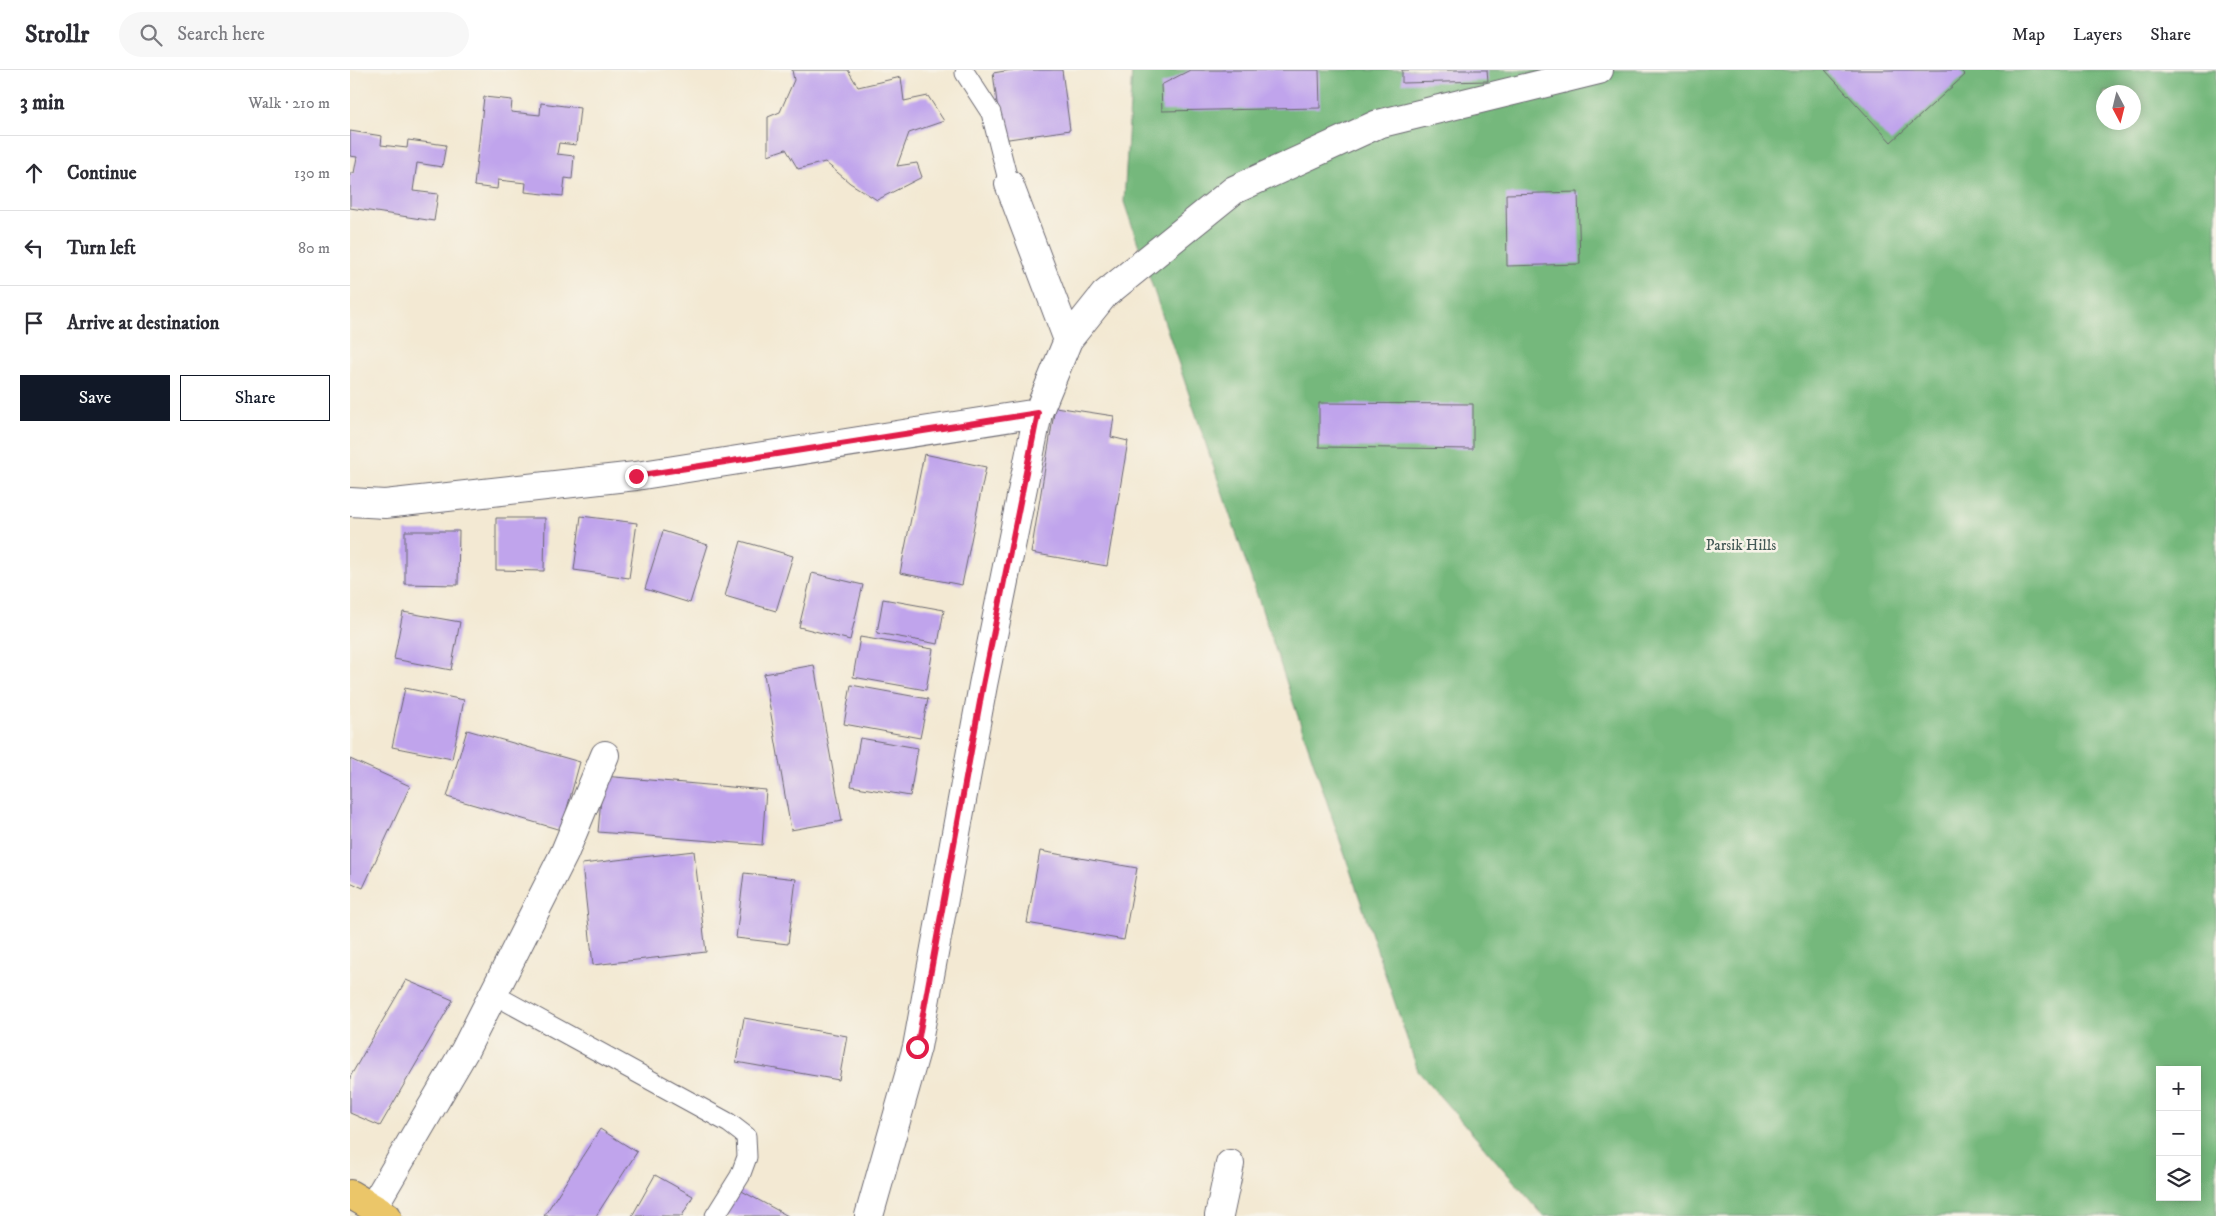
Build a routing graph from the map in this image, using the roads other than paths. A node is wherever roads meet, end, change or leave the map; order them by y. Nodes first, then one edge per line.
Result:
1 (1598, 70) edge
2 (965, 71) edge
3 (1009, 184) joint
4 (1068, 340) junction
5 (1038, 413) junction
6 (350, 502) edge
7 (605, 755) dead end
8 (493, 994) junction
9 (1230, 1164) dead end
10 (370, 1206) edge
11 (714, 1216) edge
12 (869, 1216) edge
13 (1219, 1216) edge

1 - 4 street
2 - 3 lane
3 - 4 street
4 - 5 street
5 - 6 street
5 - 12 street
7 - 8 street
8 - 10 street
8 - 11 lane
9 - 13 street

